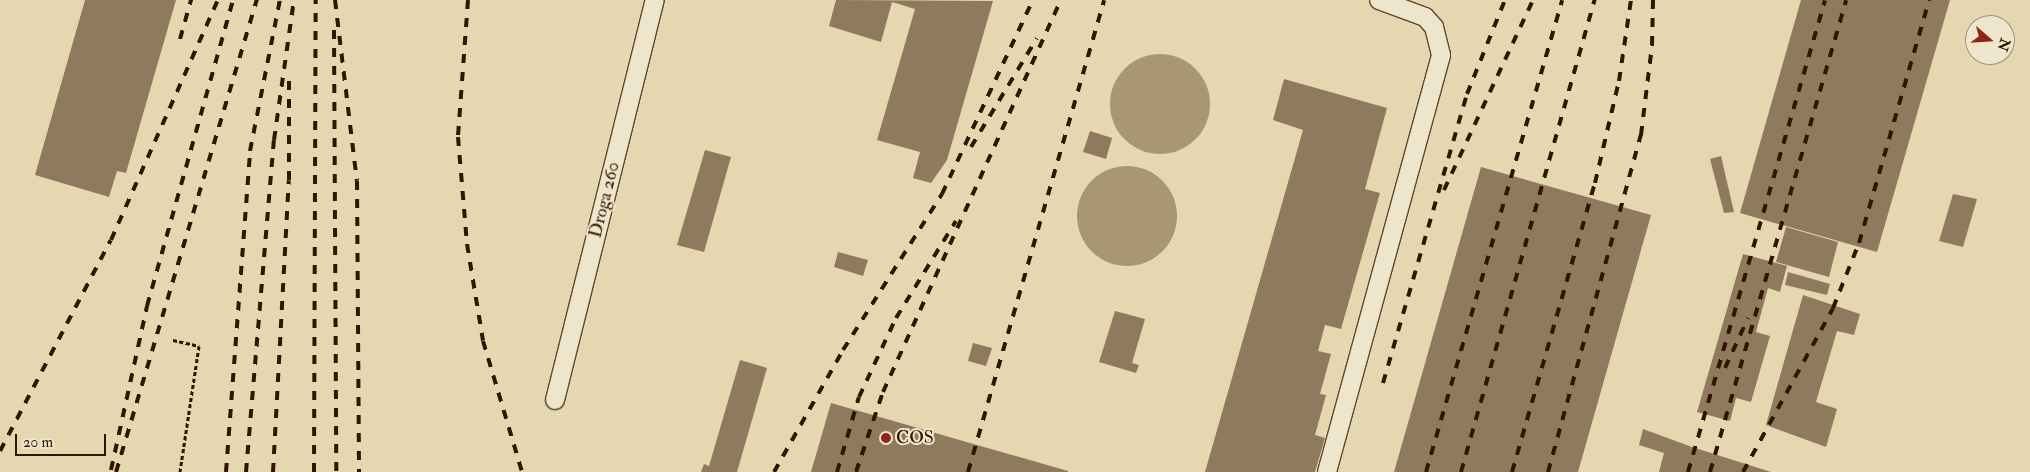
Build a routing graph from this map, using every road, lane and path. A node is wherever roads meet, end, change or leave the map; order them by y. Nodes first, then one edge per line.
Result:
1 (655, 0) edge
2 (1379, 0) edge
3 (173, 340) dead end
4 (555, 400) dead end
5 (180, 472) edge
6 (1327, 472) edge

1 - 4 lane, Droga 260
2 - 6 lane
3 - 5 path

